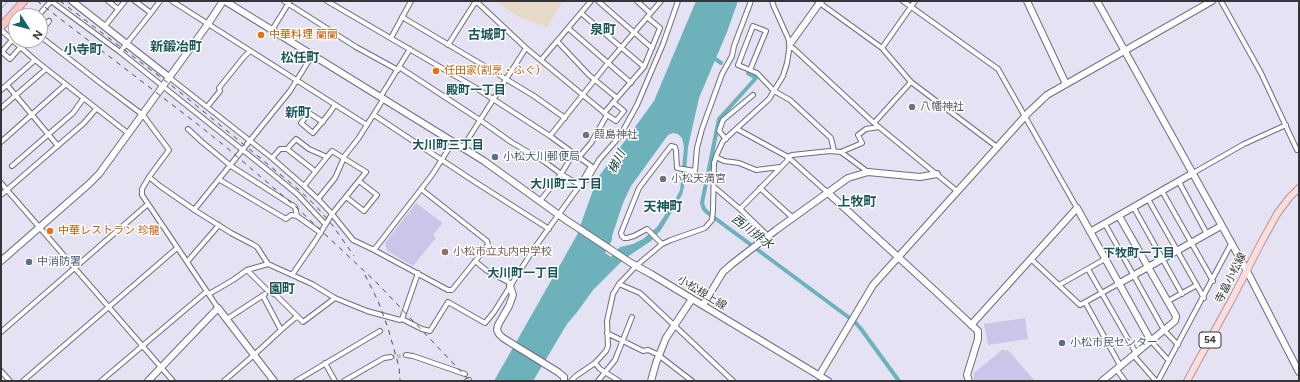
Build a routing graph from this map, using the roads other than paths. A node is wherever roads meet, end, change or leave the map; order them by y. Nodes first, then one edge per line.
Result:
1 (51, 1) edge
2 (72, 1) edge
3 (108, 1) edge
4 (125, 1) edge
5 (135, 1) edge
6 (160, 1) edge
7 (172, 1) edge
8 (224, 1) edge
9 (284, 1) edge
10 (327, 1) edge
11 (411, 1) edge
12 (476, 1) edge
13 (591, 1) edge
14 (598, 1) edge
15 (637, 1) edge
16 (660, 1) edge
17 (678, 1) edge
18 (751, 1) edge
19 (772, 1) edge
20 (903, 1) edge
21 (916, 1) edge
22 (1027, 1) edge
23 (1097, 1) edge
24 (1212, 1) edge
25 (1221, 1) edge
26 (819, 2) edge
27 (289, 3) edge
28 (911, 7) junction
29 (118, 9) junction
30 (151, 13) junction
31 (581, 13) junction
32 (650, 13) junction
33 (647, 17) junction
34 (402, 18) junction
35 (208, 24) junction
36 (105, 26) junction
37 (568, 28) junction
38 (272, 30) junction
39 (634, 32) junction
40 (391, 38) junction
41 (557, 41) junction
42 (48, 42) edge
43 (127, 43) junction
44 (448, 46) junction
45 (790, 46) junction
46 (20, 48) joint
47 (526, 48) junction
48 (621, 48) junction
49 (652, 48) junction
50 (882, 48) junction
51 (410, 49) junction
52 (1125, 50) junction
53 (250, 51) junction
54 (120, 52) junction
55 (2, 53) edge
56 (313, 54) junction
57 (35, 60) junction
58 (541, 60) junction
59 (608, 63) junction
60 (644, 67) junction
61 (398, 69) junction
62 (46, 70) junction
63 (750, 70) junction
64 (170, 78) junction
65 (506, 79) junction
66 (296, 80) junction
67 (595, 80) junction
68 (911, 82) junction
69 (631, 83) junction
70 (1066, 84) junction
71 (7, 85) junction
72 (65, 85) junction
73 (163, 86) junction
74 (2, 89) edge
75 (774, 91) junction
76 (753, 95) dead end
77 (15, 96) junction
78 (583, 96) junction
79 (383, 97) junction
80 (617, 98) junction
81 (83, 99) junction
82 (493, 99) junction
83 (613, 102) junction
84 (335, 105) junction
85 (207, 107) junction
86 (1, 108) edge
87 (96, 109) junction
88 (606, 114) junction
89 (32, 115) junction
90 (143, 115) junction
91 (374, 115) junction
92 (1025, 117) junction
93 (565, 118) junction
94 (480, 120) junction
95 (323, 122) junction
96 (874, 123) junction
97 (367, 125) junction
98 (1286, 125) junction
99 (879, 127) junction
100 (188, 129) dead end
101 (737, 129) junction
102 (129, 134) junction
103 (48, 135) junction
104 (550, 136) junction
105 (726, 139) junction
106 (250, 141) junction
107 (1, 142) edge
108 (453, 142) junction
109 (58, 146) junction
110 (463, 147) junction
111 (997, 147) junction
112 (287, 149) junction
113 (243, 150) junction
114 (834, 151) junction
115 (1298, 151) edge
116 (840, 152) junction
117 (574, 153) junction
118 (604, 154) junction
119 (327, 157) junction
120 (579, 157) junction
121 (716, 157) junction
122 (788, 157) junction
123 (272, 158) junction
124 (343, 158) junction
125 (442, 160) junction
126 (12, 166) dead end
127 (231, 166) junction
128 (591, 166) junction
129 (780, 167) junction
130 (315, 171) junction
131 (868, 172) junction
132 (1192, 173) junction
133 (561, 174) junction
134 (937, 174) junction
135 (149, 177) junction
136 (220, 180) junction
137 (582, 180) junction
138 (359, 181) junction
139 (1179, 182) junction
140 (1, 183) edge
141 (580, 185) junction
142 (304, 186) junction
143 (714, 187) junction
144 (760, 188) junction
145 (1299, 188) edge
146 (421, 189) junction
147 (7, 190) junction
148 (957, 191) junction
149 (1162, 191) junction
150 (827, 192) junction
151 (1, 195) edge
152 (346, 198) junction
153 (318, 199) junction
154 (1148, 199) junction
155 (540, 201) junction
156 (148, 204) junction
157 (1077, 208) junction
158 (1134, 208) junction
159 (740, 209) junction
160 (194, 210) junction
161 (332, 214) junction
162 (559, 215) junction
163 (297, 216) junction
164 (1119, 216) junction
165 (792, 218) junction
166 (325, 224) junction
167 (1105, 224) junction
168 (218, 225) junction
169 (1221, 226) junction
170 (40, 227) junction
171 (549, 229) junction
172 (1090, 232) junction
173 (321, 233) junction
174 (1207, 234) junction
175 (768, 236) junction
176 (1191, 243) junction
177 (662, 244) junction
178 (1231, 244) junction
179 (177, 248) junction
180 (374, 250) junction
181 (1177, 251) junction
182 (898, 256) junction
183 (1031, 259) junction
184 (1105, 259) junction
185 (1162, 259) junction
186 (1, 261) edge
187 (475, 261) junction
188 (187, 262) junction
189 (268, 264) junction
190 (634, 264) junction
191 (1148, 267) junction
192 (74, 268) junction
193 (1088, 269) junction
194 (247, 270) junction
195 (1247, 271) junction
196 (418, 274) junction
197 (292, 275) junction
198 (1133, 275) junction
199 (1213, 281) junction
200 (619, 284) junction
201 (1118, 284) junction
202 (511, 285) junction
203 (1059, 285) junction
204 (1197, 286) junction
205 (268, 291) junction
206 (1102, 293) junction
207 (209, 294) junction
208 (1182, 294) junction
209 (263, 296) junction
210 (335, 298) junction
211 (1204, 298) junction
212 (692, 299) junction
213 (1168, 301) junction
214 (1085, 302) junction
215 (703, 305) junction
216 (109, 307) junction
217 (218, 308) junction
218 (298, 317) junction
219 (632, 317) dead end
220 (227, 319) junction
221 (402, 319) junction
222 (971, 325) junction
223 (674, 326) junction
224 (281, 330) junction
225 (1164, 330) junction
226 (380, 331) dead end
227 (1, 332) edge
228 (607, 333) junction
229 (622, 341) junction
230 (1151, 341) junction
231 (142, 345) junction
232 (1178, 345) junction
233 (1135, 354) junction
234 (254, 355) junction
235 (659, 355) junction
236 (406, 356) tunnel mouth
237 (391, 357) tunnel mouth
238 (1169, 361) junction
239 (325, 363) junction
240 (596, 363) junction
241 (161, 367) junction
242 (1119, 368) junction
243 (1, 371) edge
244 (606, 372) junction
245 (1299, 372) edge
246 (465, 374) dead end
247 (819, 376) junction
248 (10, 381) edge
249 (24, 381) edge
250 (101, 381) edge
251 (148, 381) edge
252 (173, 381) edge
253 (224, 381) edge
254 (274, 381) edge
255 (296, 381) edge
256 (336, 381) edge
257 (344, 381) edge
258 (564, 381) edge
259 (571, 381) edge
260 (598, 381) edge
261 (619, 381) edge
262 (651, 381) edge
263 (692, 381) edge
264 (733, 381) edge
265 (828, 381) edge
266 (969, 381) edge
267 (1102, 381) edge
268 (1125, 381) edge
269 (1157, 381) edge
270 (1187, 381) edge

1 - 54 street
2 - 36 street
3 - 29 street
4 - 29 street
5 - 30 street
6 - 30 street
7 - 35 street
8 - 35 street
8 - 38 street, 小松根上線
9 - 27 street
10 - 40 street
11 - 34 street
12 - 44 street
12 - 47 street
13 - 31 street
14 - 39 street
15 - 32 street
16 - 32 street
17 - 118 street
18 - 177 street
19 - 45 street
20 - 28 street
21 - 28 street
22 - 70 street
23 - 52 street
24 - 52 street
25 - 98 street
26 - 45 street
26 - 50 street
27 - 38 street
27 - 61 street
28 - 50 street
28 - 92 street
29 - 36 street
30 - 43 street
31 - 37 street
31 - 48 street
32 - 33 street
33 - 39 street
33 - 49 street
34 - 40 street
34 - 44 street
35 - 53 street
35 - 64 street
36 - 43 street
37 - 41 street
37 - 59 street
38 - 56 street, 小松根上線
39 - 48 street
39 - 49 street
40 - 51 street
41 - 58 street
41 - 67 street
42 - 90 street
43 - 54 street
43 - 64 street
44 - 65 street
45 - 75 street
45 - 96 street
46 - 55 street
46 - 57 street
47 - 58 street
47 - 65 street
48 - 59 street
48 - 60 street
49 - 60 street
50 - 68 street
51 - 61 street
51 - 82 street
52 - 70 street
52 - 132 street
53 - 66 street
53 - 85 street
54 - 73 street
56 - 66 street
56 - 79 street, 小松根上線
57 - 62 street
57 - 71 street
58 - 78 street
59 - 67 street
59 - 69 street
60 - 69 street
61 - 79 street
61 - 94 street
62 - 72 street
62 - 77 street
63 - 63 street
63 - 75 street
64 - 73 street
64 - 85 street
65 - 82 street
65 - 93 street
66 - 84 street
66 - 106 street
67 - 78 street
67 - 80 street
68 - 96 street
68 - 111 street
69 - 80 street
70 - 92 street
71 - 74 street
71 - 77 street
72 - 81 street
72 - 89 street
73 - 90 street
73 - 113 street
75 - 101 street
75 - 114 street
76 - 105 street
77 - 86 street
77 - 89 street
78 - 88 street
78 - 93 street
79 - 91 street
79 - 108 street, 小松根上線
80 - 83 street
81 - 87 street
81 - 103 street
82 - 94 street
82 - 104 street
83 - 88 street
83 - 88 street
84 - 95 street
84 - 97 street
85 - 106 street
87 - 102 street
87 - 109 street
88 - 120 street
89 - 103 street
89 - 107 street
90 - 102 street
90 - 135 street
91 - 97 street
91 - 125 street
92 - 111 street
92 - 157 street
93 - 104 street
94 - 110 street
94 - 133 street
95 - 95 street
96 - 99 street
97 - 124 street
98 - 115 street
98 - 132 street
99 - 116 street
99 - 134 street
100 - 127 street
101 - 105 street
101 - 122 street
102 - 170 street
103 - 109 street
103 - 126 street
104 - 117 street
105 - 121 street
106 - 113 street
106 - 123 street
108 - 110 street, 小松根上線
108 - 125 street
109 - 147 street
110 - 155 street, 小松根上線
111 - 148 street
112 - 119 street
112 - 123 street
112 - 130 street
113 - 127 street
113 - 166 street
114 - 116 street
114 - 122 street
116 - 131 street
117 - 120 street
117 - 133 street
118 - 128 street
118 - 137 street
119 - 124 street
119 - 130 street
120 - 128 street
121 - 129 street
121 - 143 street
122 - 129 street
122 - 150 street
123 - 142 street
124 - 138 street
124 - 153 street
125 - 146 street
125 - 171 street
127 - 136 street
127 - 163 street
128 - 137 street
129 - 144 street
130 - 142 street
131 - 134 street
131 - 150 street
132 - 139 street
132 - 169 street
133 - 141 street
133 - 155 street
134 - 148 street
135 - 156 street
135 - 160 street
136 - 160 street
136 - 163 street
137 - 141 street
138 - 152 street
138 - 152 street
139 - 149 street
139 - 174 street
140 - 147 street
141 - 162 street
142 - 153 street
143 - 159 street
143 - 177 street
144 - 159 street
144 - 165 street
145 - 195 main road, 寺畠小松線 / 54
146 - 180 street
146 - 187 street
147 - 151 street
147 - 170 street
148 - 182 street
149 - 154 street
149 - 176 street
150 - 165 street
150 - 182 street
152 - 161 street
153 - 161 street
154 - 158 street
154 - 181 street
155 - 162 street, 小松根上線
156 - 179 street
156 - 192 street
157 - 172 street
157 - 183 street
158 - 164 street
158 - 185 street
159 - 175 street
160 - 168 street
161 - 166 street
161 - 180 street
162 - 171 street
162 - 190 street, 小松根上線
163 - 173 street
164 - 167 street
164 - 191 street
165 - 175 street
166 - 173 street
167 - 172 street
167 - 198 street
168 - 188 street
168 - 189 street
169 - 174 street
169 - 178 street
170 - 186 street
170 - 192 street
171 - 202 street
172 - 184 street
173 - 197 street
174 - 176 street
175 - 215 street
176 - 181 street
176 - 199 street
177 - 190 street
178 - 195 street
178 - 199 street
179 - 188 street
179 - 216 street
180 - 196 street
181 - 185 street
181 - 204 street
182 - 222 street
182 - 247 street
183 - 203 street
183 - 222 street
184 - 193 street
184 - 201 street
185 - 191 street
185 - 208 street
187 - 196 street
187 - 202 street
188 - 207 street
189 - 194 street
189 - 197 street
190 - 200 street
190 - 212 street, 小松根上線
191 - 198 street
191 - 213 street
192 - 216 street
192 - 227 street
193 - 203 street
193 - 206 street
194 - 205 street
194 - 207 street
195 - 245 street
195 - 270 main road, 寺畠小松線 / 54
196 - 221 street
197 - 210 street
198 - 201 street
198 - 225 street
199 - 211 street
200 - 223 street
200 - 228 street
201 - 206 street
201 - 230 street
202 - 221 street
202 - 258 street
203 - 214 street
204 - 208 street
204 - 211 street
205 - 209 street
205 - 218 street
206 - 214 street
206 - 233 street
207 - 217 street
207 - 231 street
208 - 213 street
209 - 220 street
209 - 224 street
210 - 218 street
210 - 221 street
211 - 232 street
212 - 215 street, 小松根上線
212 - 223 street
213 - 225 street
214 - 242 street
215 - 247 street, 小松根上線
216 - 231 street
216 - 249 street
217 - 220 street
217 - 241 street
218 - 224 street
219 - 229 street
220 - 234 street
222 - 266 street
223 - 235 street
223 - 264 street
224 - 234 street
225 - 230 street
225 - 232 street
226 - 239 street
228 - 229 street
228 - 240 street
229 - 235 street
229 - 244 street
230 - 233 street
230 - 238 street
231 - 241 street
231 - 250 street
232 - 238 street
233 - 242 street
233 - 269 street
234 - 253 street
234 - 254 street
235 - 262 street
235 - 263 street
236 - 246 street
237 - 257 street
238 - 269 street
239 - 255 street
239 - 256 street
240 - 244 street
240 - 259 street
241 - 251 street
241 - 252 street
242 - 267 street
242 - 268 street
243 - 248 street
244 - 260 street
244 - 261 street
247 - 265 street, 小松根上線

